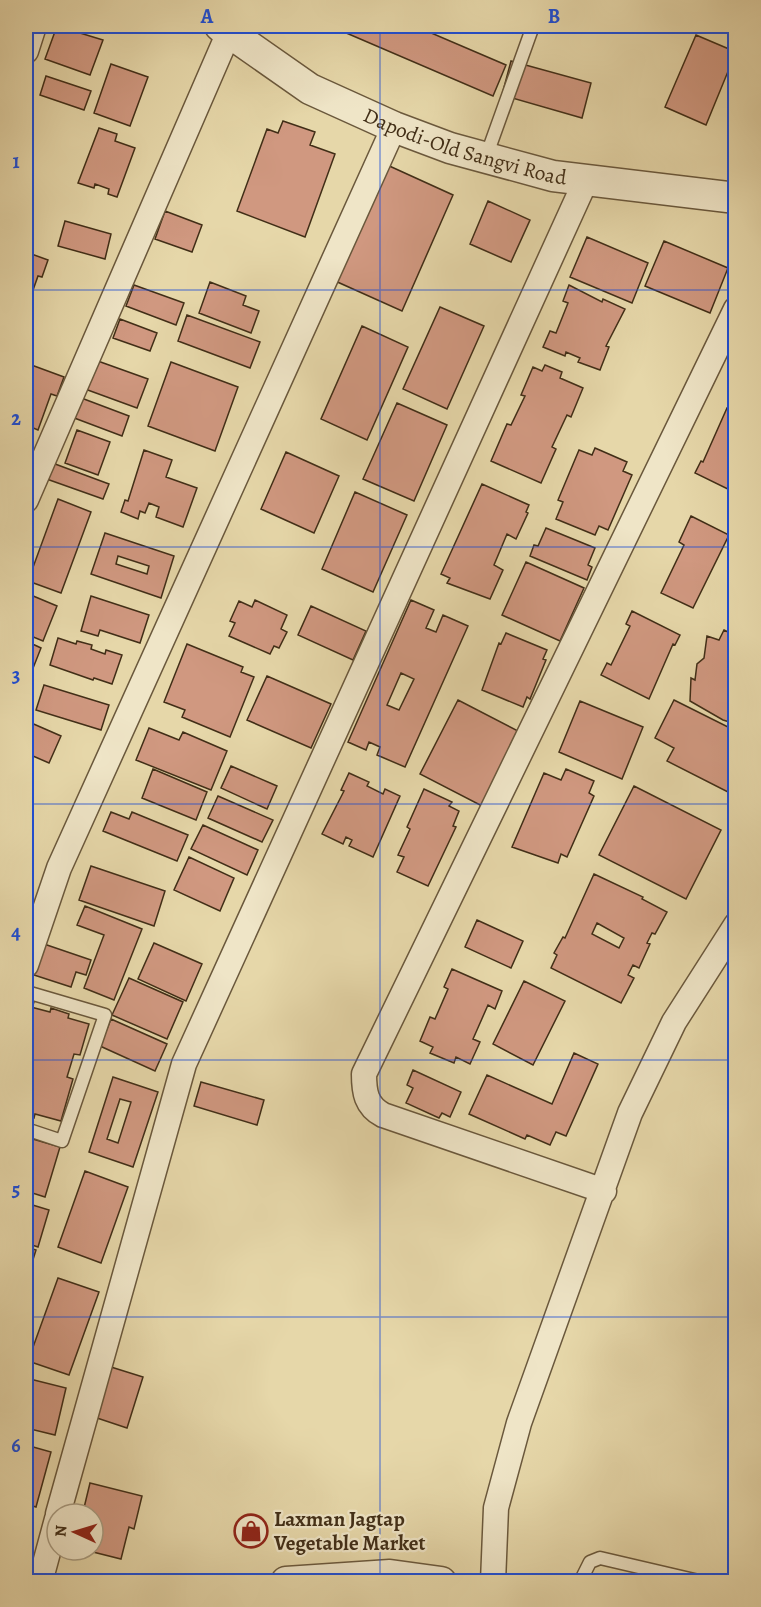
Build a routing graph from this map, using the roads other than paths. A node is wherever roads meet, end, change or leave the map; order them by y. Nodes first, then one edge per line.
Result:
1 (34, 26) edge
2 (533, 26) edge
3 (224, 29) edge
4 (26, 51) edge
5 (394, 127) junction
6 (486, 158) junction
7 (585, 180) junction
8 (735, 198) edge
9 (735, 309) edge
10 (26, 500) edge
11 (735, 925) edge
12 (26, 965) edge
13 (26, 1005) edge
14 (26, 1129) edge
15 (604, 1191) junction
16 (61, 1502) edge
17 (45, 1560) edge
18 (39, 1581) edge
19 (286, 1581) edge
20 (441, 1581) edge
21 (493, 1581) edge
22 (580, 1581) edge
23 (703, 1581) edge

1 - 4 street
2 - 6 lane
3 - 5 street, Dapodi-Old Sangvi Road
3 - 10 street
5 - 6 street, Dapodi-Old Sangvi Road
5 - 12 street
6 - 7 street, Dapodi-Old Sangvi Road
7 - 8 street, Dapodi-Old Sangvi Road
7 - 16 street
9 - 15 street
11 - 15 street
13 - 14 lane
15 - 21 street
17 - 18 street
19 - 20 street
22 - 23 lane

